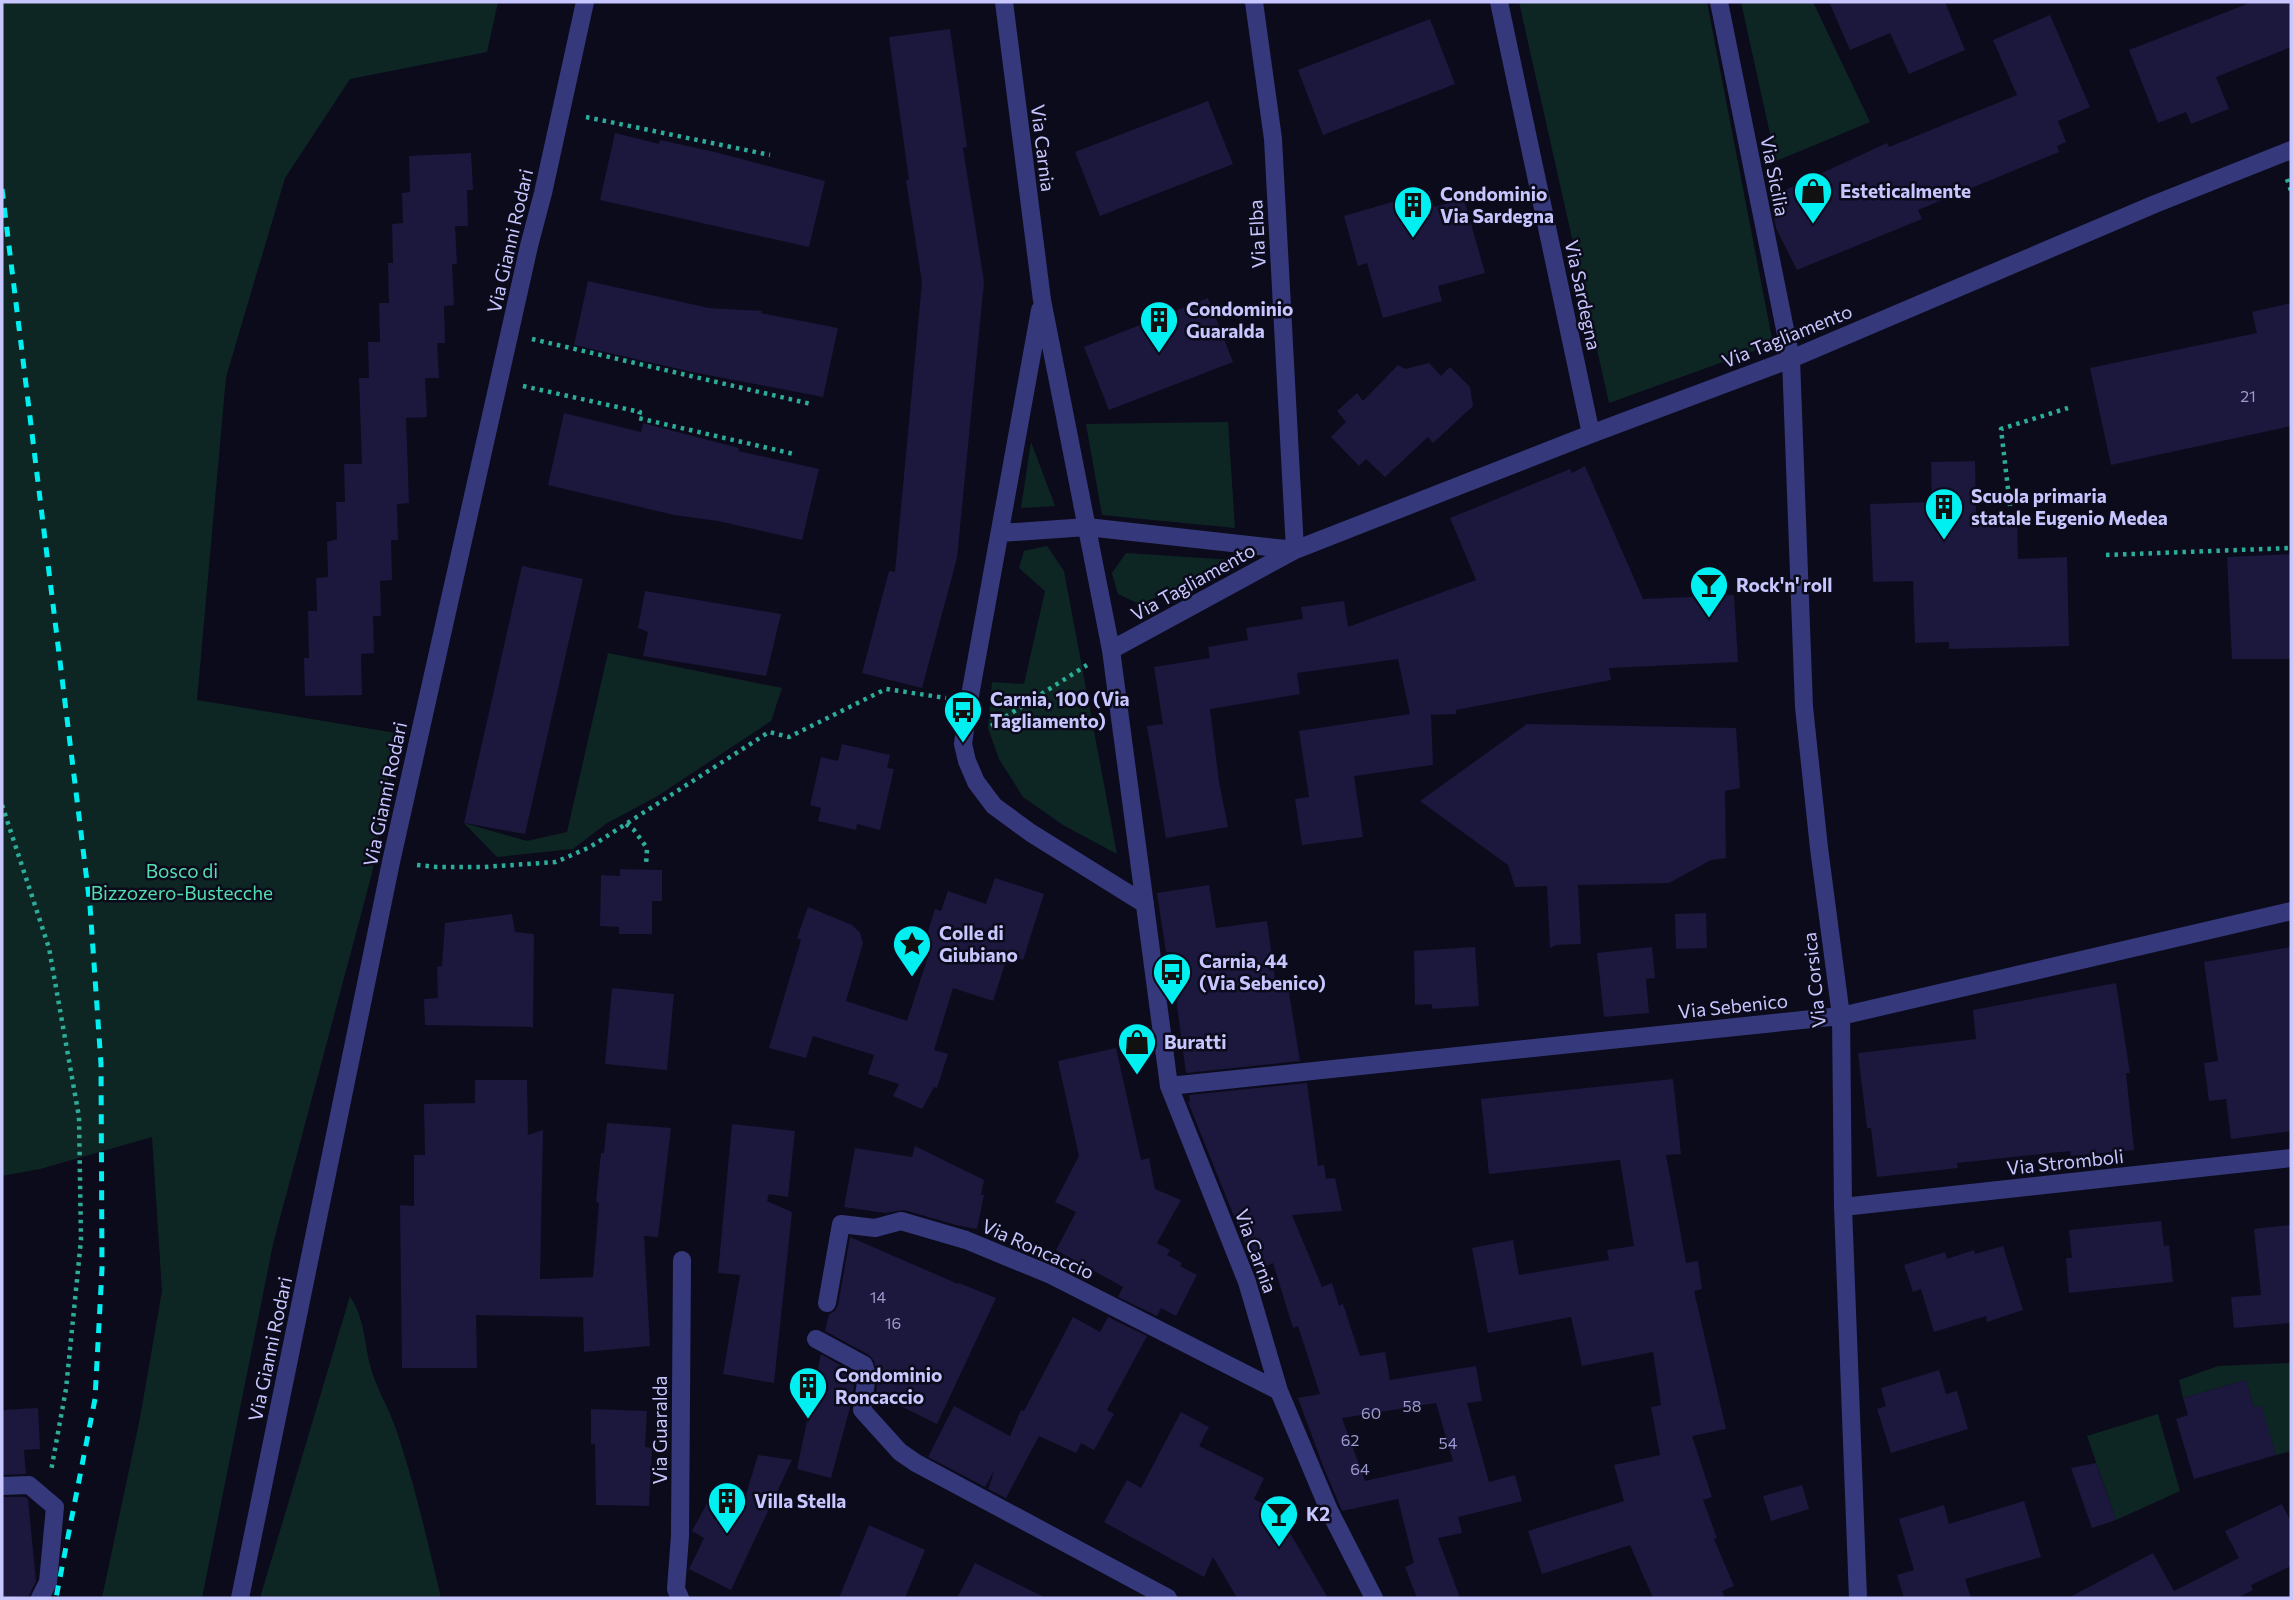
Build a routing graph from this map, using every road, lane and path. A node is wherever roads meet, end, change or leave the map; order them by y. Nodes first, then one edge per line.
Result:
1 (585, 2) edge
2 (1004, 2) edge
3 (1254, 2) edge
4 (1499, 2) edge
5 (1719, 2) edge
6 (583, 116) dead end
7 (2291, 150) edge
8 (770, 155) dead end
9 (1042, 300) junction
10 (536, 340) dead end
11 (1791, 359) junction
12 (526, 386) dead end
13 (811, 404) dead end
14 (2068, 408) dead end
15 (1591, 433) junction
16 (794, 454) dead end
17 (2010, 506) dead end
18 (1087, 527) junction
19 (1000, 533) junction
20 (2291, 548) edge
21 (1295, 550) junction
22 (2106, 555) dead end
23 (1111, 650) junction
24 (922, 695) dead end
25 (963, 744) junction
26 (2, 805) edge
27 (626, 824) junction
28 (391, 862) junction
29 (646, 866) dead end
30 (1146, 904) junction
31 (2291, 911) edge
32 (1841, 1016) junction
33 (1168, 1086) junction
34 (2291, 1158) edge
35 (1843, 1207) junction
36 (682, 1260) dead end
37 (827, 1303) dead end
38 (816, 1339) dead end
39 (1279, 1391) junction
40 (2, 1486) edge
41 (46, 1499) junction
42 (40, 1598) edge
43 (240, 1598) edge
44 (680, 1598) edge
45 (1168, 1598) edge
46 (1374, 1598) edge
47 (1858, 1598) edge

1 - 28 street, Via Gianni Rodari
2 - 9 street, Via Carnia
3 - 21 street, Via Elba
4 - 15 street, Via Sardegna
5 - 11 street, Via Sicilia
6 - 8 path
7 - 11 street, Via Tagliamento
9 - 18 street, Via Carnia
9 - 19 street, Via Carnia
10 - 13 path
11 - 15 street, Via Tagliamento
11 - 32 street, Via Corsica
12 - 16 path
14 - 17 path
15 - 21 street, Via Tagliamento
18 - 19 street
18 - 21 street, Via Tagliamento
18 - 23 street, Via Carnia
19 - 25 street, Via Carnia
20 - 22 path
21 - 23 street, Via Tagliamento
23 - 25 path
23 - 30 street, Via Carnia
24 - 27 path
25 - 30 street, Via Carnia
26 - 41 path
27 - 28 path
27 - 29 path
28 - 43 street, Via Gianni Rodari
30 - 33 street, Via Carnia
31 - 32 street, Via Sebenico
32 - 33 street, Via Sebenico
32 - 35 street, Via Corsica
33 - 39 street, Via Carnia
34 - 35 street, Via Stromboli
35 - 47 street, Via Corsica
36 - 44 street, Via Guaralda
37 - 39 street, Via Roncaccio
38 - 45 street
39 - 46 street, Via Carnia
40 - 41 street
41 - 42 street

